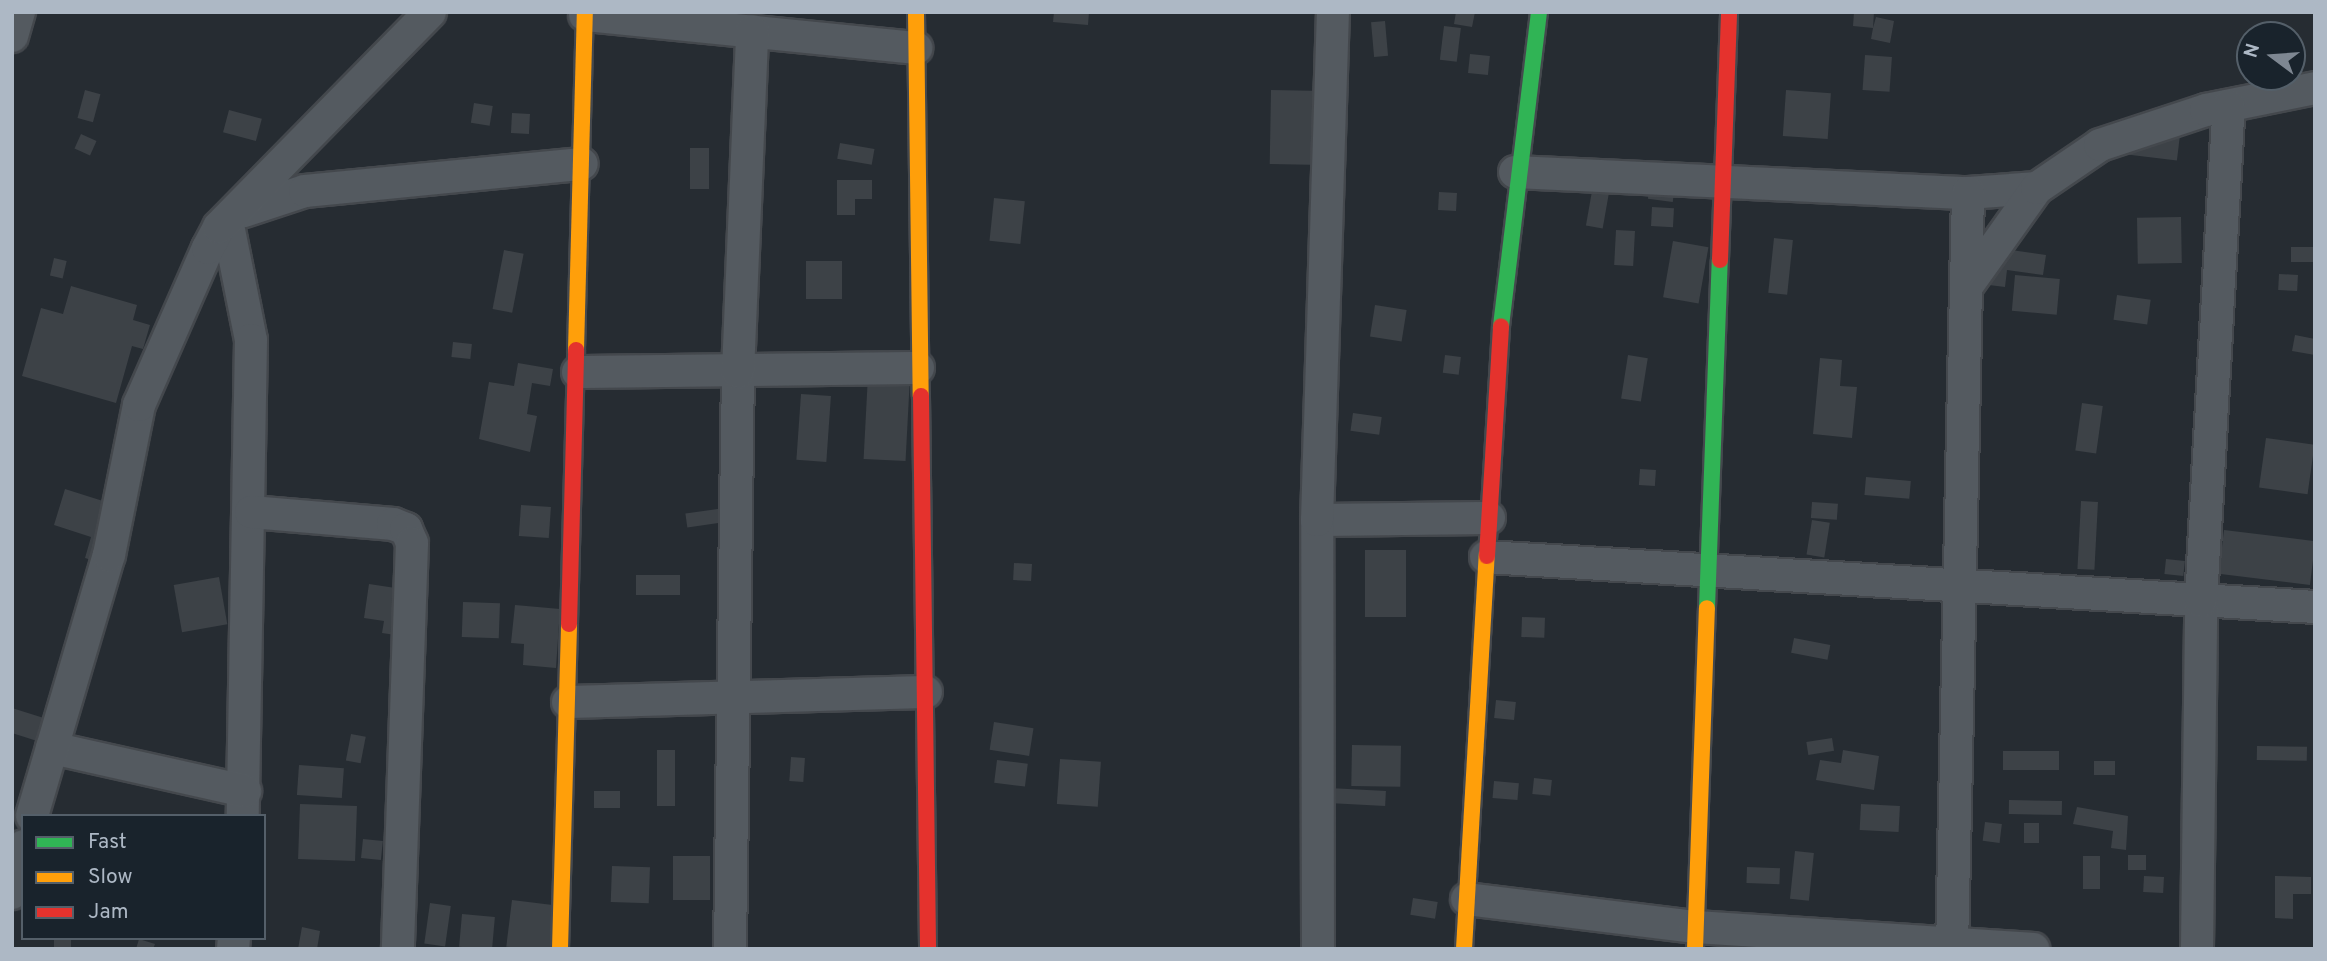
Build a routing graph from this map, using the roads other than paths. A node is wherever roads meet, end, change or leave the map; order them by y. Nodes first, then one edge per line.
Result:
1 (19, 12) edge
2 (430, 12) edge
3 (916, 12) edge
4 (1334, 12) edge
5 (1539, 12) edge
6 (1729, 12) edge
7 (585, 13) edge
8 (752, 31) junction
9 (12, 36) edge
10 (916, 48) junction
11 (2315, 88) edge
12 (2229, 106) junction
13 (582, 164) junction
14 (1514, 172) junction
15 (1721, 180) junction
16 (2037, 188) junction
17 (1968, 193) junction
18 (227, 220) junction
19 (1965, 290) junction
20 (918, 368) junction
21 (578, 372) junction
22 (738, 372) junction
23 (251, 512) junction
24 (1489, 518) junction
25 (1317, 520) junction
26 (1486, 557) junction
27 (1709, 569) junction
28 (1959, 586) junction
29 (2201, 601) junction
30 (2315, 607) edge
31 (926, 692) junction
32 (730, 698) junction
33 (568, 702) junction
34 (52, 748) junction
35 (244, 803) edge
36 (33, 814) edge
37 (21, 855) edge
38 (12, 893) edge
39 (1467, 899) junction
40 (1695, 938) edge
41 (1952, 945) edge
42 (398, 949) edge
43 (560, 949) edge
44 (730, 949) edge
45 (928, 949) edge
46 (1318, 949) edge
47 (1464, 949) edge
48 (2033, 949) edge
49 (2197, 949) edge

1 - 9 street
2 - 18 street
3 - 10 street
4 - 25 street
5 - 14 street
6 - 15 street
7 - 8 street
7 - 13 street
8 - 10 street
8 - 22 street
10 - 20 street
11 - 12 street
12 - 16 street
12 - 29 street
13 - 18 street
13 - 21 street
14 - 15 street
14 - 24 street
15 - 17 street
15 - 27 street
16 - 17 street
16 - 19 street
17 - 19 street
18 - 23 street
18 - 34 street
19 - 28 street
20 - 22 street
20 - 31 street
21 - 22 street
21 - 33 street
22 - 32 street
23 - 35 street
23 - 42 street
24 - 25 street
24 - 26 street
25 - 46 street
26 - 27 street
26 - 39 street
27 - 28 street
27 - 40 street
28 - 29 street
28 - 41 street
29 - 30 street
29 - 49 street
31 - 32 street
31 - 45 street
32 - 33 street
32 - 44 street
33 - 43 street
34 - 35 street
34 - 36 street
37 - 38 street
39 - 40 street
39 - 47 street
40 - 41 street
41 - 48 street

